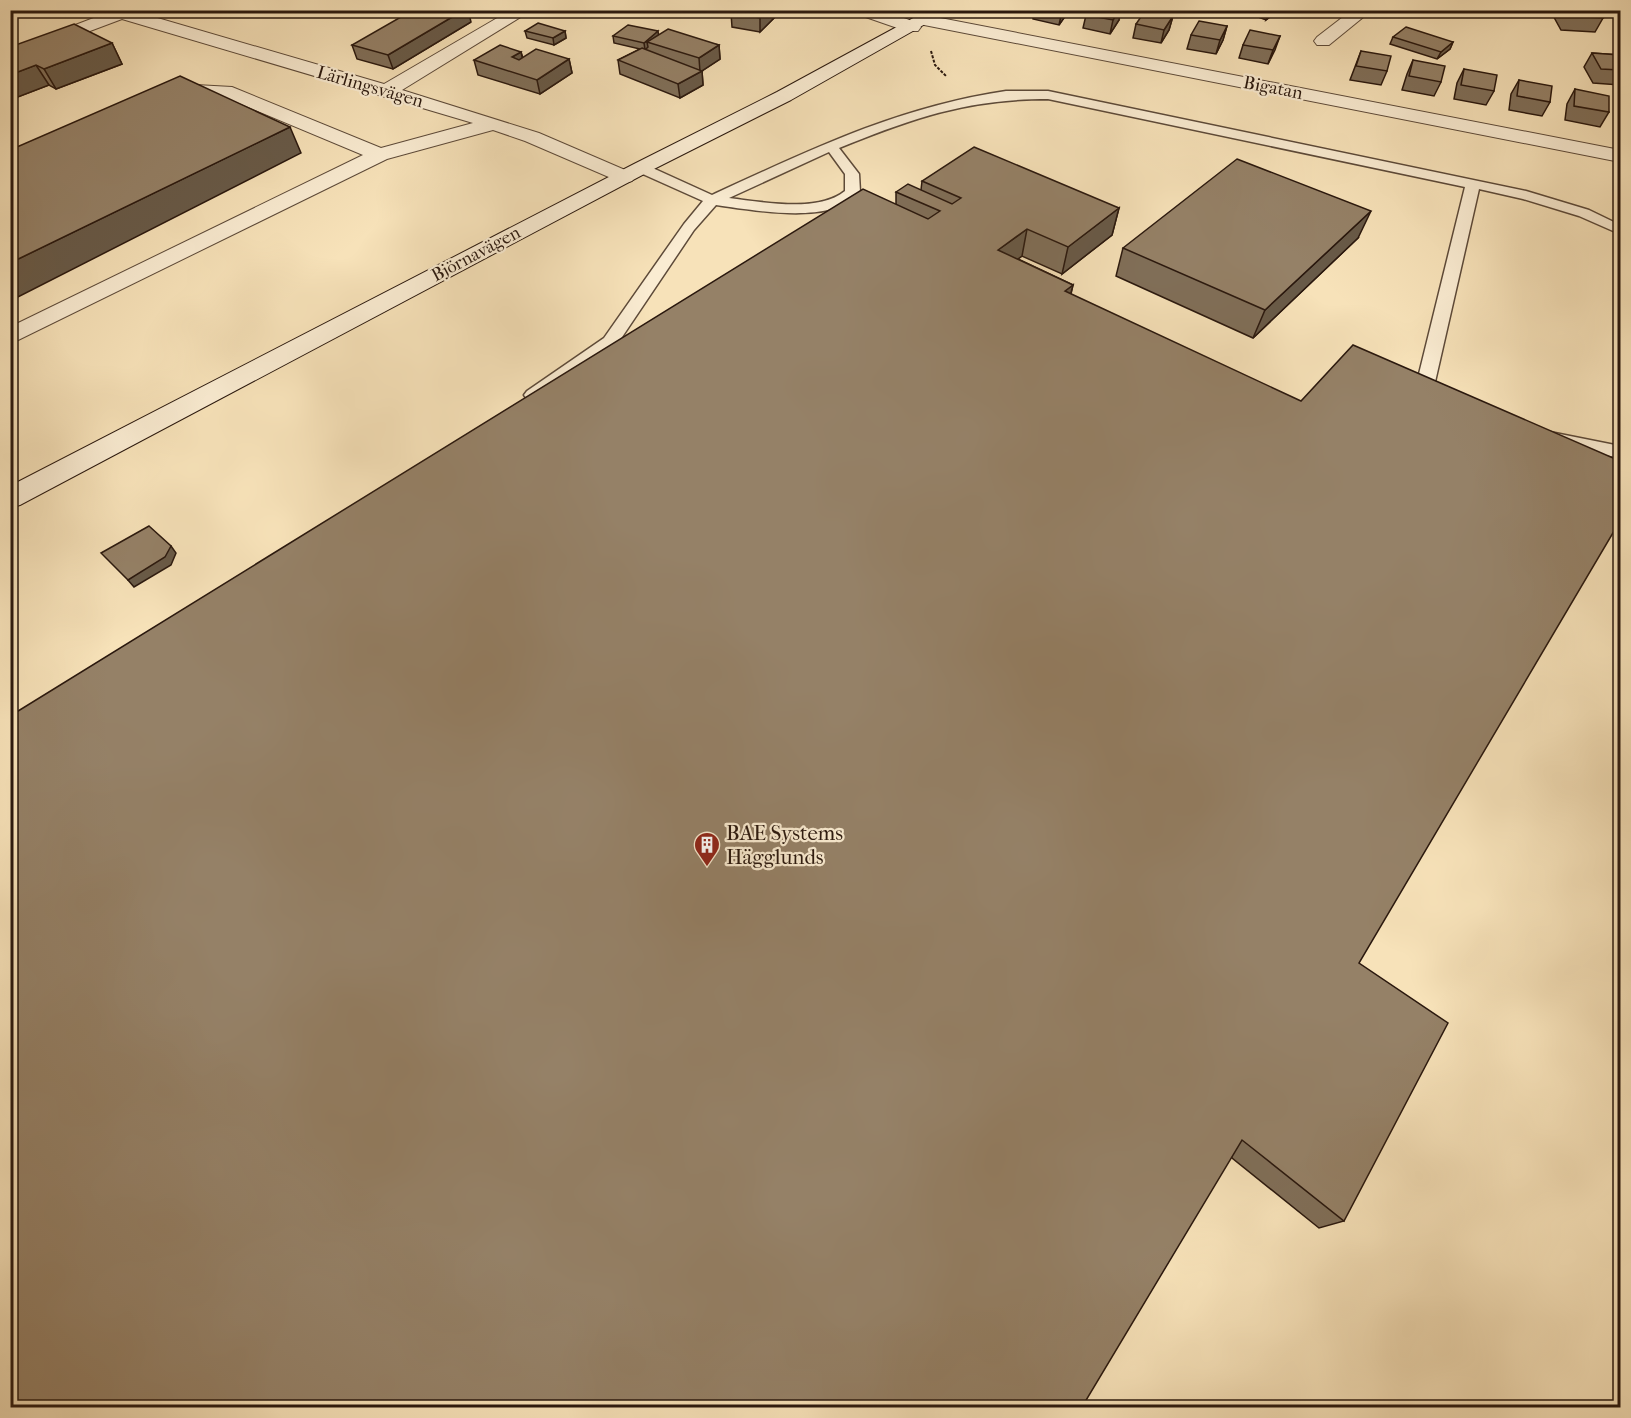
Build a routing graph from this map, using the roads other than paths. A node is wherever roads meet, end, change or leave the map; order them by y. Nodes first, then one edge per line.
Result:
1 (524, 10) edge
2 (863, 10) edge
3 (1364, 10) edge
4 (121, 12) edge
5 (926, 19) edge
6 (1323, 41) dead end
7 (10, 56) edge
8 (385, 92) junction
9 (146, 110) edge
10 (493, 124) junction
11 (832, 147) junction
12 (380, 156) junction
13 (1620, 156) edge
14 (633, 172) junction
15 (1473, 183) junction
16 (712, 200) junction
17 (1620, 230) edge
18 (10, 337) edge
19 (522, 403) edge
20 (1448, 409) edge
21 (1531, 433) edge
22 (1620, 453) edge
23 (10, 498) edge

1 - 8 street
2 - 5 street, Bigatan
3 - 6 street
4 - 7 street
4 - 8 street, Lärlingsvägen
5 - 13 street, Bigatan
5 - 14 street, Björnavägen
8 - 10 street, Lärlingsvägen
9 - 12 street
10 - 12 street
10 - 14 street, Lärlingsvägen
11 - 15 lane
11 - 16 lane
11 - 16 lane
12 - 18 street
14 - 16 lane
14 - 23 street, Björnavägen
15 - 17 lane
15 - 20 lane
16 - 19 lane
21 - 22 lane

